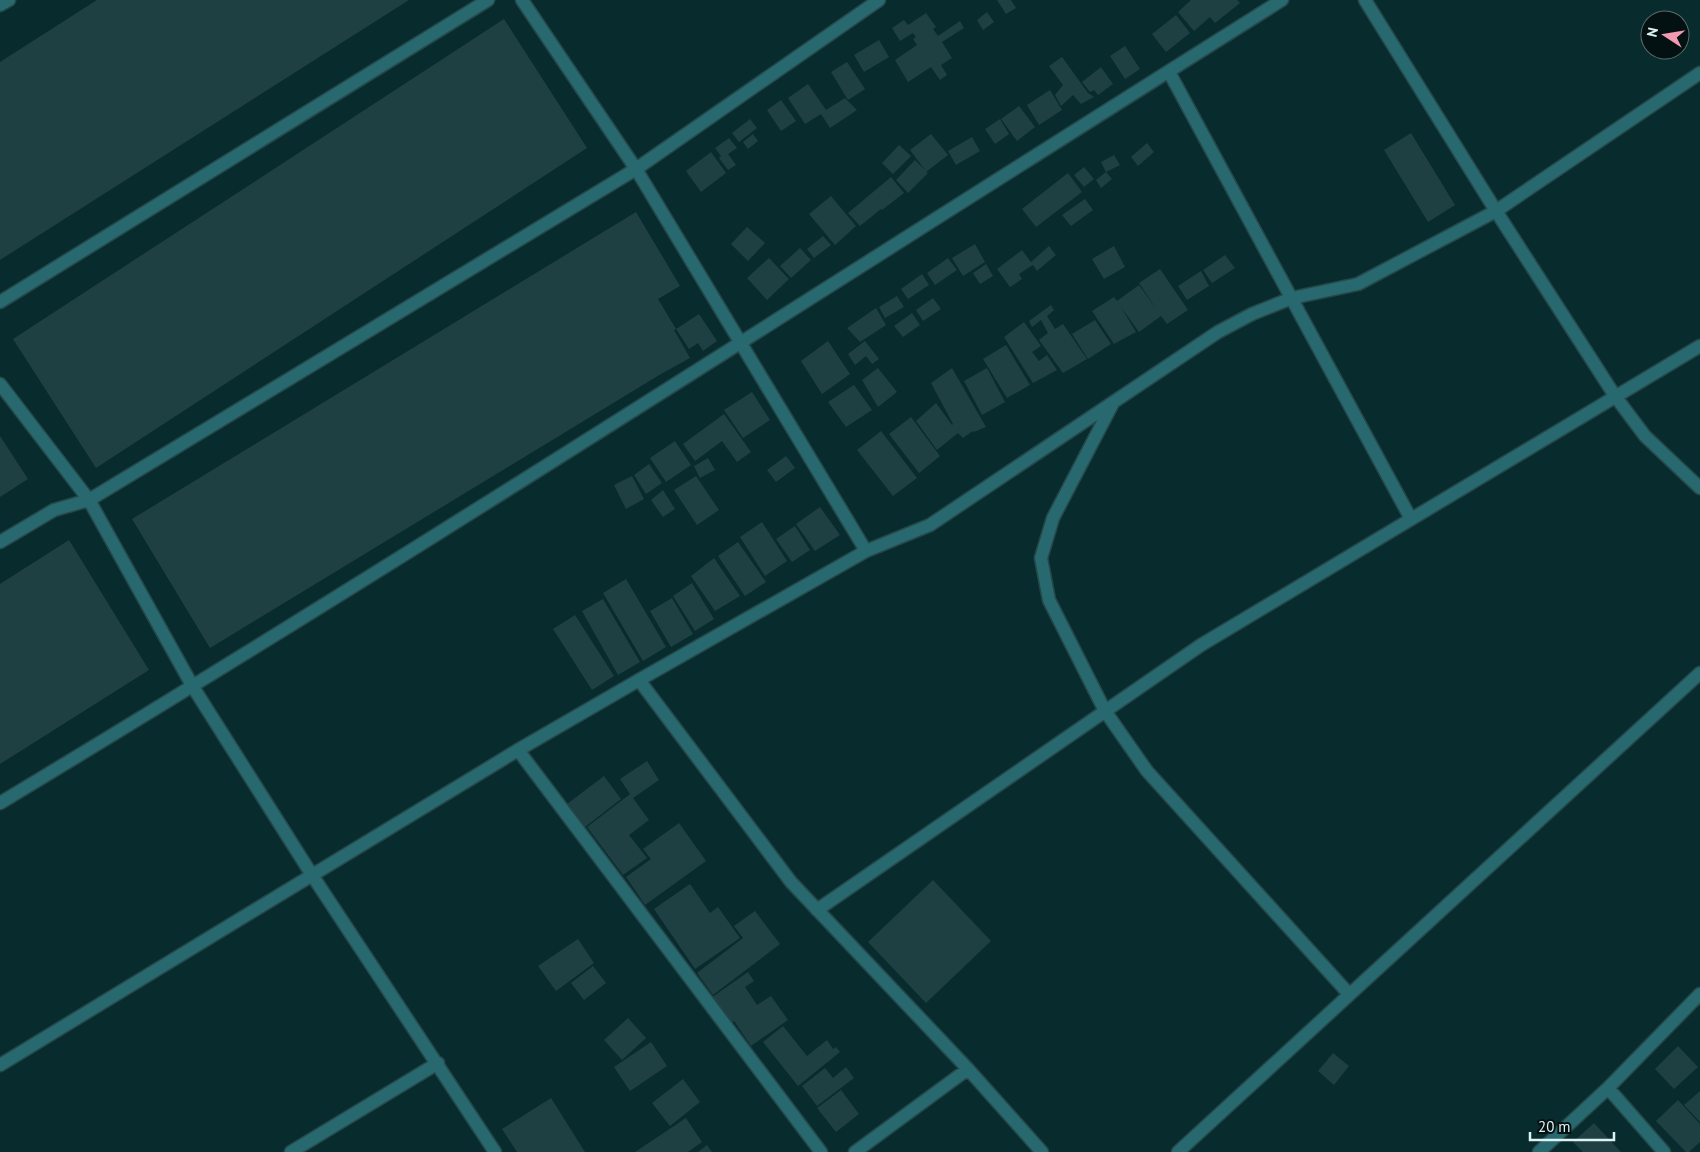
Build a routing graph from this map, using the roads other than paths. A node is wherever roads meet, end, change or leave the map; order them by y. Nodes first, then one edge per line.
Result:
1 (488, 0) edge
2 (522, 0) edge
3 (879, 0) edge
4 (1282, 0) edge
5 (1365, 0) edge
6 (1169, 72) junction
7 (1700, 73) edge
8 (636, 169) junction
9 (1496, 211) junction
10 (1292, 298) junction
11 (0, 302) edge
12 (741, 343) junction
13 (1700, 346) edge
14 (0, 384) edge
15 (1615, 396) junction
16 (1114, 401) junction
17 (1700, 488) edge
18 (89, 500) junction
19 (1411, 519) junction
20 (0, 542) edge
21 (866, 551) junction
22 (1700, 673) edge
23 (639, 680) junction
24 (193, 687) junction
25 (1105, 711) junction
26 (518, 750) junction
27 (0, 803) edge
28 (312, 875) junction
29 (817, 910) junction
30 (1349, 994) junction
31 (1700, 994) edge
32 (438, 1064) junction
33 (0, 1066) edge
34 (968, 1069) junction
35 (1608, 1088) junction
36 (291, 1152) edge
37 (495, 1152) edge
38 (820, 1152) edge
39 (855, 1152) edge
40 (1042, 1152) edge
41 (1178, 1152) edge
42 (1539, 1152) edge
43 (1664, 1152) edge

1 - 11 street
2 - 8 street
3 - 8 street
4 - 6 street
5 - 9 street
6 - 10 street
6 - 12 street
7 - 9 street
8 - 12 street
8 - 18 street
9 - 10 street
9 - 15 street
10 - 16 street
10 - 19 street
12 - 21 street
12 - 24 street
13 - 15 street
14 - 18 street
15 - 17 street
15 - 19 street
16 - 21 street
16 - 25 street
18 - 20 street
18 - 24 street
19 - 25 street
21 - 23 street
22 - 30 street
23 - 26 street
23 - 29 street
24 - 27 street
24 - 28 street
25 - 29 street
25 - 30 street
26 - 28 street
26 - 38 street
28 - 32 street
28 - 33 street
29 - 34 street
30 - 41 street
31 - 35 street
32 - 36 street
32 - 37 street
34 - 39 street
34 - 40 street
35 - 42 street
35 - 43 street

